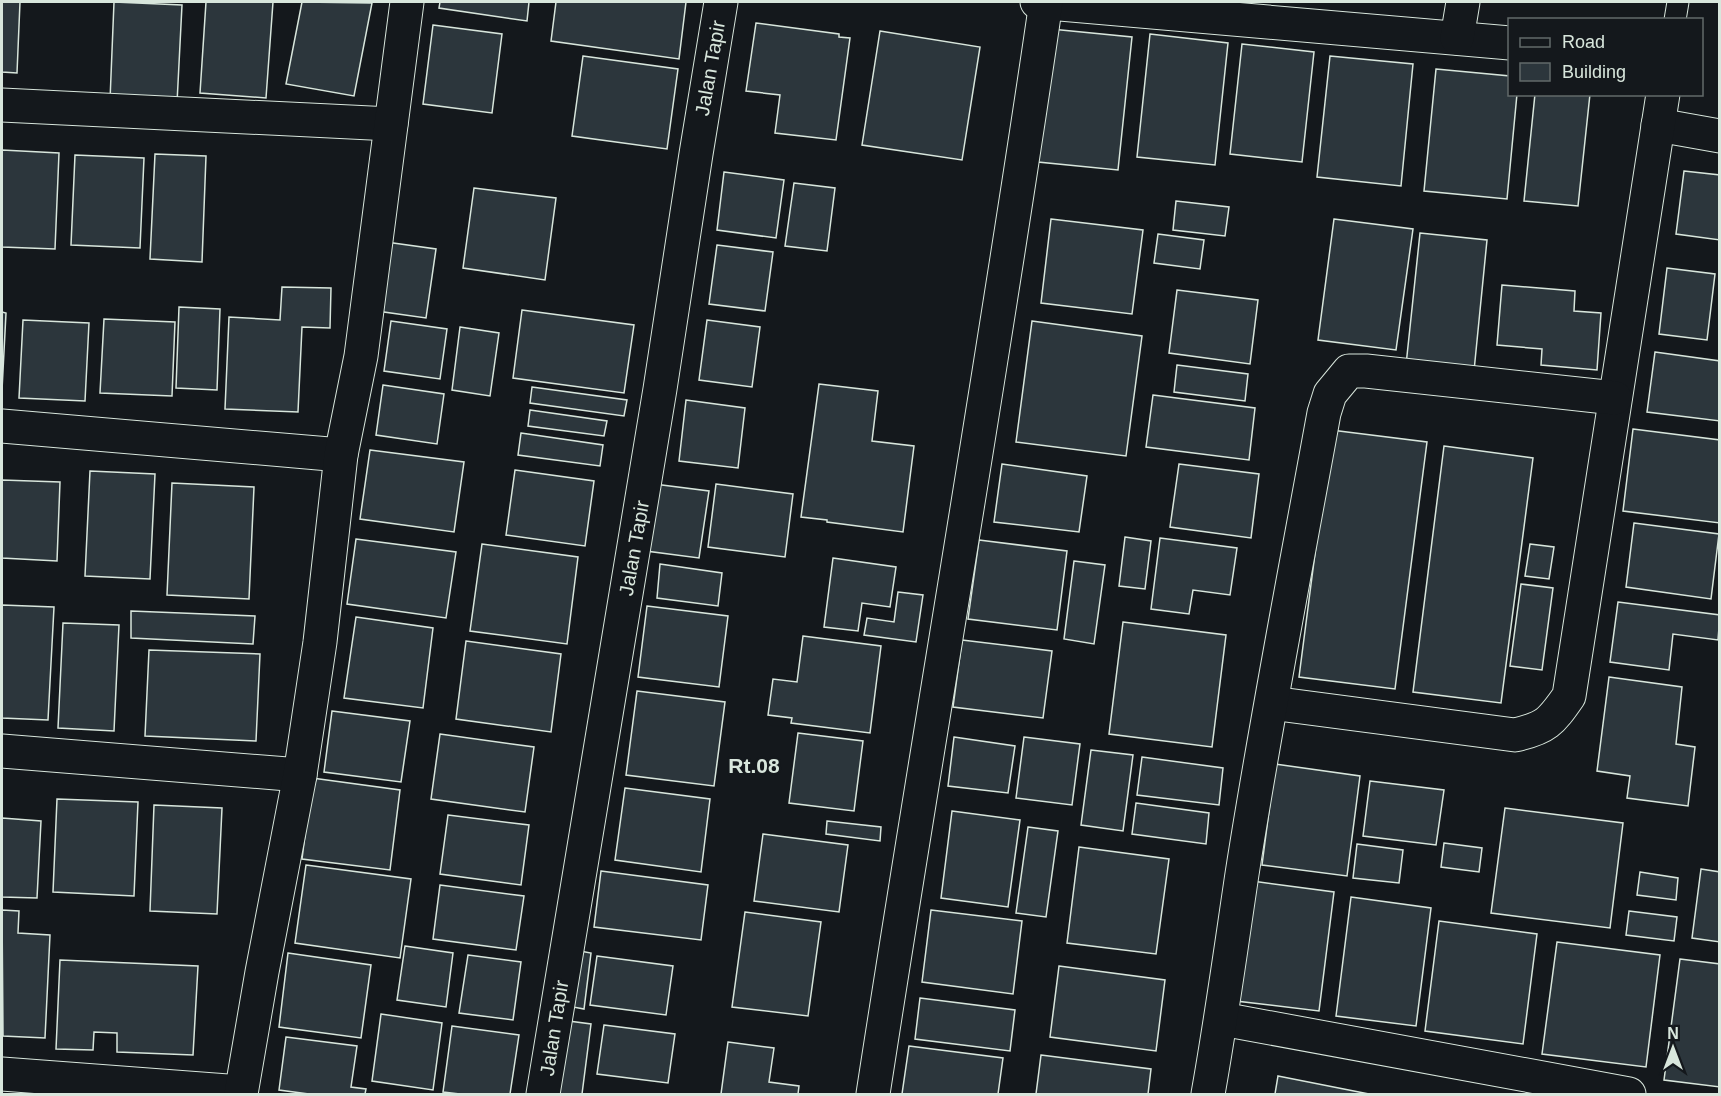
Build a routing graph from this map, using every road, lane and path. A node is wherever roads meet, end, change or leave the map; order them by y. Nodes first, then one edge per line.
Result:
1 (406, 2) edge
2 (721, 2) edge
3 (1037, 2) edge
4 (1046, 2) edge
5 (1463, 2) edge
6 (1678, 2) edge
7 (1675, 18) edge
8 (1457, 38) junction
9 (1508, 43) edge
10 (2, 105) edge
11 (1660, 110) edge
12 (391, 124) junction
13 (1719, 136) edge
14 (1615, 398) junction
15 (2, 426) edge
16 (341, 454) junction
17 (1272, 703) junction
18 (2, 751) edge
19 (300, 775) junction
20 (1222, 1019) junction
21 (2, 1074) edge
22 (241, 1093) edge
23 (543, 1095) edge
24 (873, 1095) edge
25 (1208, 1095) edge
26 (1629, 1095) edge

1 - 12 street
2 - 23 street, Jalan Tapir
3 - 4 street
4 - 8 street
4 - 24 street
5 - 8 street
6 - 7 lane
8 - 9 street
10 - 12 street
11 - 13 street
11 - 14 street
12 - 16 street
14 - 17 street
14 - 17 street
15 - 16 street
16 - 19 street
17 - 20 street
18 - 19 street
19 - 22 street
20 - 25 street
20 - 26 street
21 - 22 street

